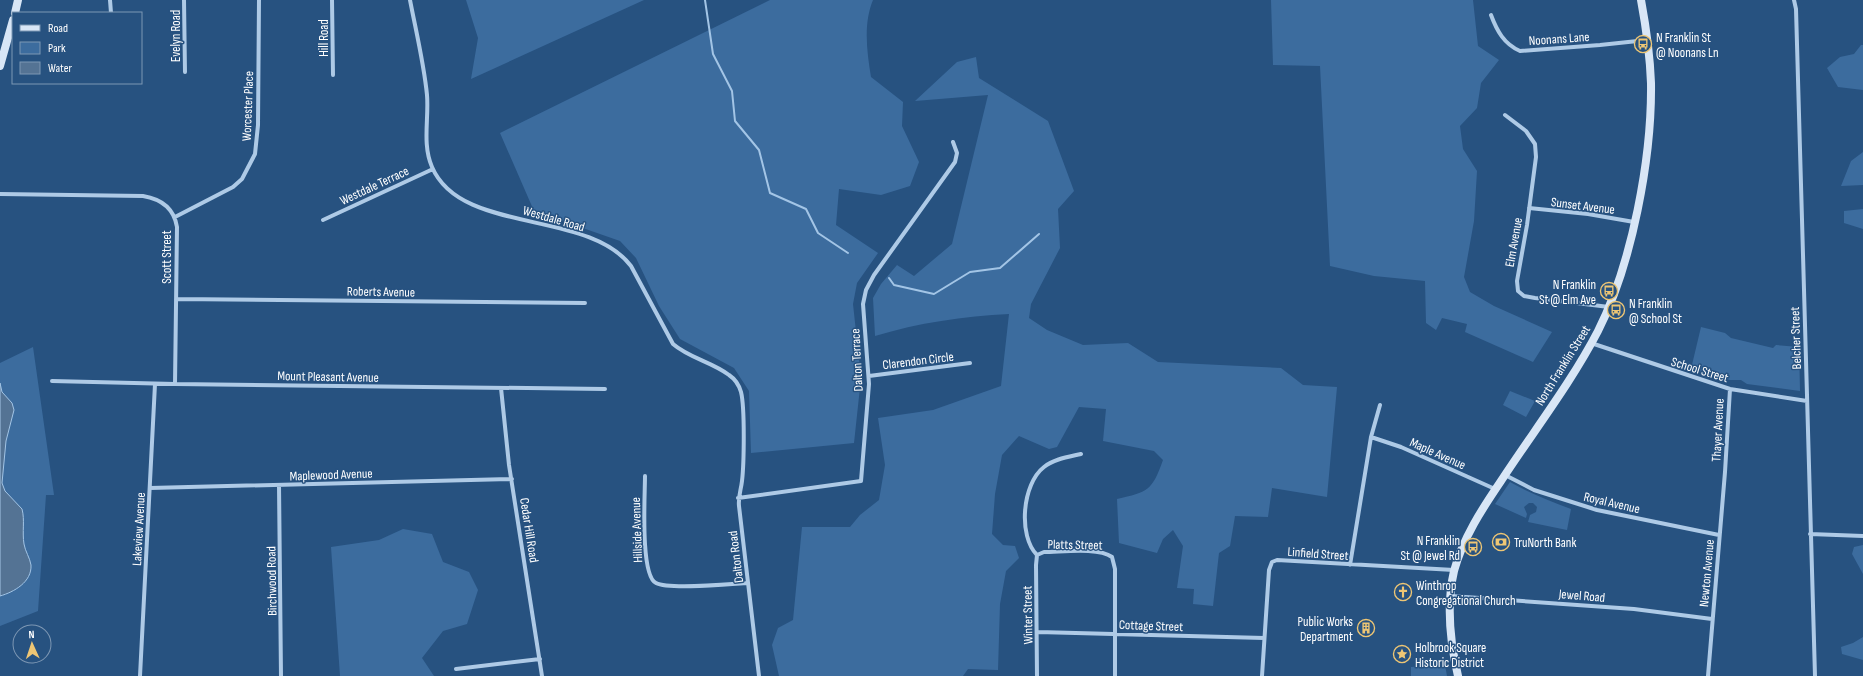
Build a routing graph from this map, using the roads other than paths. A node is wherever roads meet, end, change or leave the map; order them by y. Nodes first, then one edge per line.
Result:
1 (18, 0) edge
2 (110, 0) edge
3 (184, 0) edge
4 (258, 0) edge
5 (332, 0) edge
6 (410, 0) edge
7 (1641, 0) edge
8 (1794, 0) edge
9 (15, 12) edge
10 (110, 12) edge
11 (1491, 15) dead end
12 (12, 24) edge
13 (1647, 40) junction
14 (0, 66) edge
15 (185, 72) dead end
16 (333, 75) dead end
17 (1505, 115) dead end
18 (953, 142) dead end
19 (433, 169) junction
20 (0, 194) edge
21 (1529, 208) junction
22 (174, 217) junction
23 (323, 220) dead end
24 (1634, 222) junction
25 (176, 299) junction
26 (585, 303) dead end
27 (1609, 307) junction
28 (1591, 343) junction
29 (970, 363) dead end
30 (868, 376) junction
31 (52, 381) dead end
32 (155, 384) junction
33 (175, 384) junction
34 (501, 388) junction
35 (605, 389) dead end
36 (1730, 389) junction
37 (1807, 401) junction
38 (1380, 405) dead end
39 (743, 436) joint
40 (1371, 437) junction
41 (1081, 454) dead end
42 (1725, 472) joint
43 (1504, 475) junction
44 (645, 476) dead end
45 (512, 478) junction
46 (279, 485) junction
47 (150, 488) junction
48 (1495, 489) junction
49 (738, 498) junction
50 (1810, 534) junction
51 (1719, 535) junction
52 (1863, 536) edge
53 (1037, 555) junction
54 (1350, 565) junction
55 (1455, 570) junction
56 (748, 583) junction
57 (1450, 596) junction
58 (1712, 619) junction
59 (1038, 632) junction
60 (1115, 634) junction
61 (1264, 638) junction
62 (540, 659) junction
63 (456, 669) dead end
64 (140, 676) edge
65 (281, 676) edge
66 (542, 676) edge
67 (759, 676) edge
68 (1038, 676) edge
69 (1115, 676) edge
70 (1262, 676) edge
71 (1458, 676) edge
72 (1708, 676) edge
73 (1814, 676) edge

1 - 9 main road
2 - 10 street
3 - 15 street, Evelyn Road
4 - 22 street, Worcester Place
5 - 16 street, Hill Road
6 - 19 street, Westdale Road
7 - 13 main road, North Franklin Street
8 - 37 street, Belcher Street
11 - 13 street, Noonans Lane
12 - 14 main road
13 - 24 main road, North Franklin Street
17 - 21 street, Elm Avenue
18 - 30 street, Dalton Terrace
19 - 23 street, Westdale Terrace
19 - 39 street, Westdale Road
20 - 22 street, Scott Street
21 - 24 street, Sunset Avenue
21 - 27 street, Elm Avenue
22 - 25 street, Scott Street
24 - 27 main road, North Franklin Street
25 - 26 street, Roberts Avenue
25 - 33 street, Scott Street
27 - 28 main road, North Franklin Street
28 - 36 street, School Street
28 - 43 main road, North Franklin Street
29 - 30 street, Clarendon Circle
30 - 49 street, Dalton Terrace
31 - 32 street, Mount Pleasant Avenue
32 - 33 street, Mount Pleasant Avenue
32 - 47 street, Lakeview Avenue
33 - 34 street, Mount Pleasant Avenue
34 - 35 street, Mount Pleasant Avenue
34 - 45 street, Cedar Hill Road
36 - 37 street, School Street
36 - 42 street, Thayer Avenue
37 - 50 street, Belcher Street
38 - 40 street
39 - 49 street, Dalton Road
40 - 48 street, Maple Avenue
40 - 54 street
41 - 53 street
42 - 51 street, Newton Avenue
43 - 48 main road, North Franklin Street
43 - 51 street, Royal Avenue
44 - 56 street, Hillside Avenue
45 - 46 street, Maplewood Avenue
45 - 62 street, Cedar Hill Road
46 - 47 street, Maplewood Avenue
46 - 65 street, Birchwood Road
47 - 64 street, Lakeview Avenue
48 - 55 main road, North Franklin Street
49 - 56 street, Dalton Road
50 - 52 street
50 - 73 street, Belcher Street
51 - 58 street, Newton Avenue
53 - 59 street, Winter Street
53 - 60 street, Platts Street
54 - 55 street, Linfield Street
54 - 61 street, Linfield Street
55 - 57 main road, North Franklin Street
56 - 67 street, Dalton Road
57 - 58 street, Jewel Road
57 - 71 main road, North Franklin Street
58 - 72 street, Newton Avenue
59 - 60 street, Cottage Street
59 - 68 street, Winter Street
60 - 61 street, Cottage Street
60 - 69 street
61 - 70 street, Linfield Street
62 - 63 street
62 - 66 street, Cedar Hill Road

